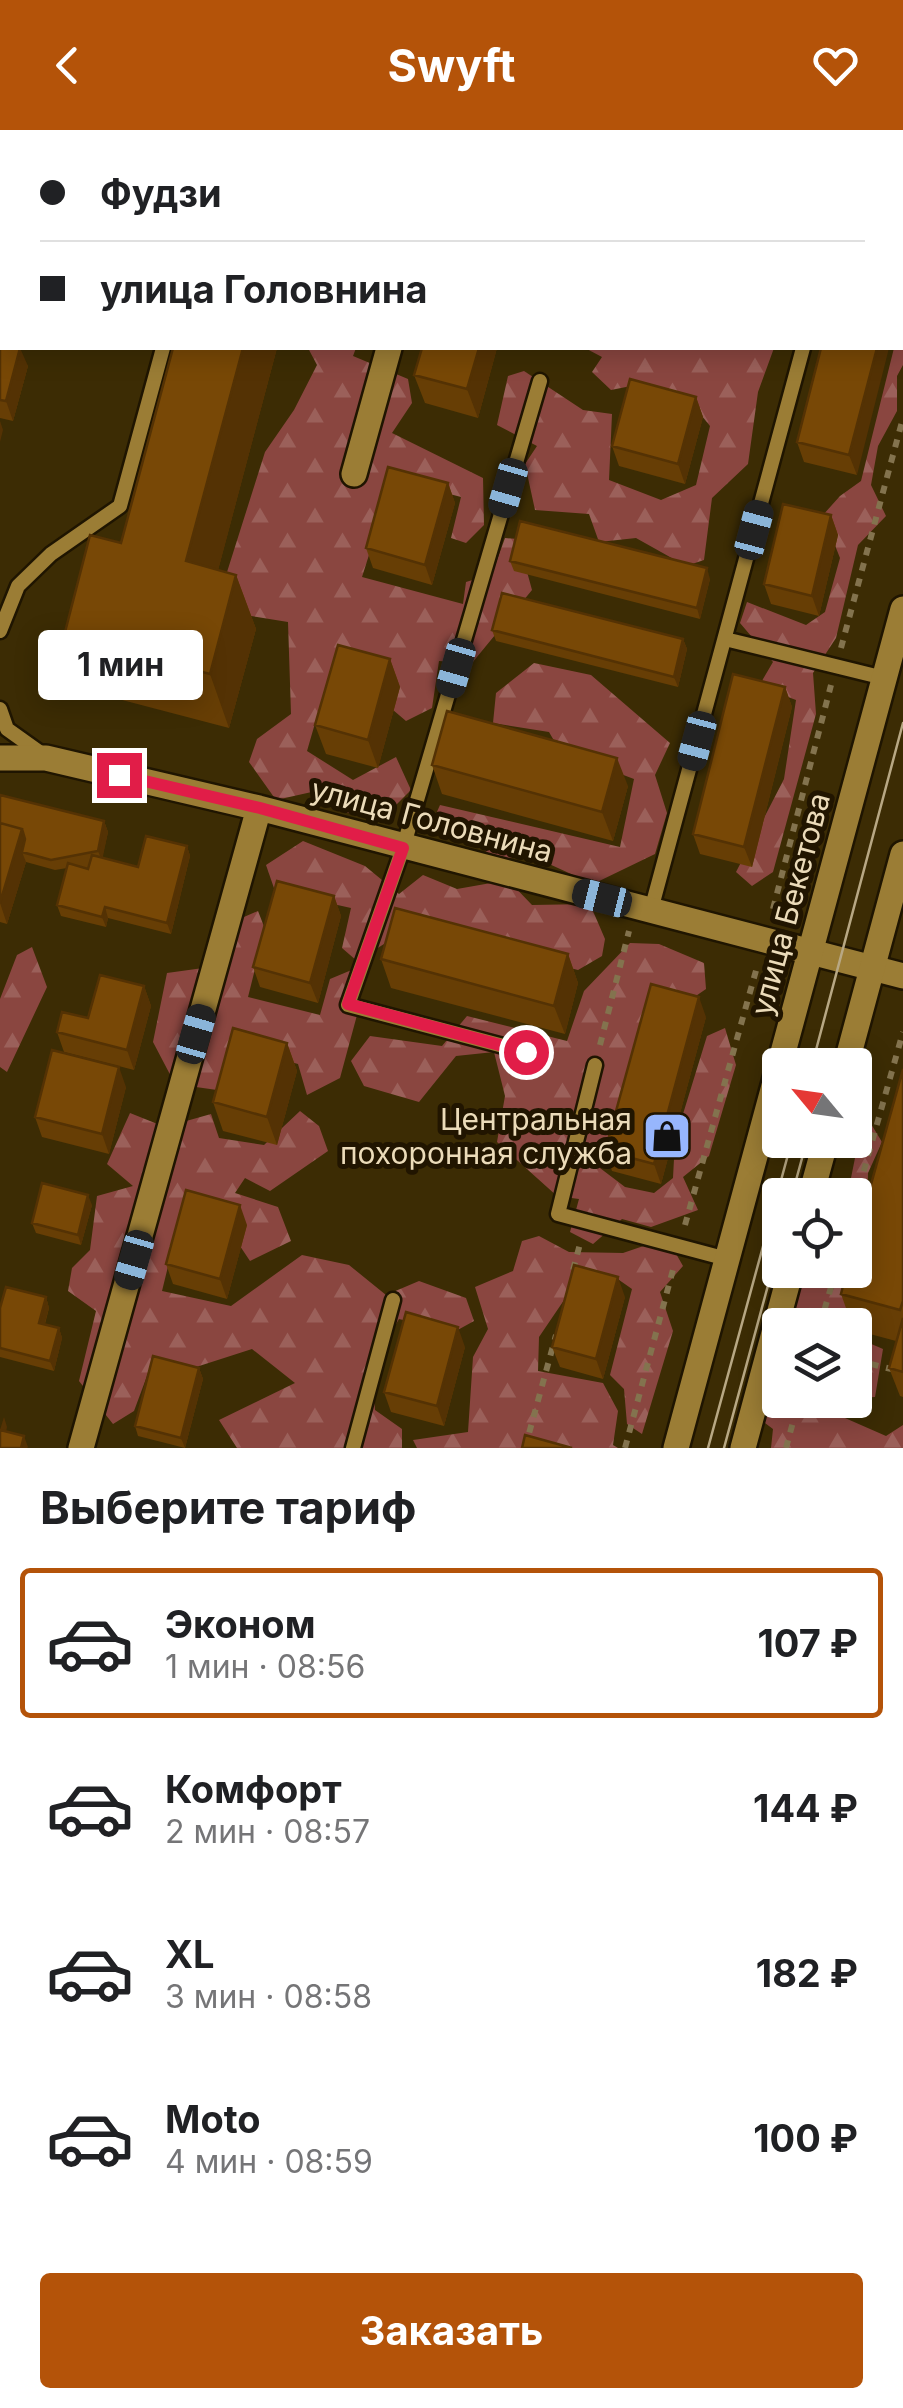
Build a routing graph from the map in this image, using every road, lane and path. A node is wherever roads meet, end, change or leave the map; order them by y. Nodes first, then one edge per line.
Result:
1 (162, 350) edge
2 (388, 350) edge
3 (803, 350) edge
4 (540, 380) dead end
5 (354, 474) dead end
6 (903, 609) edge
7 (0, 631) edge
8 (725, 639) junction
9 (884, 678) junction
10 (0, 710) edge
11 (4, 728) edge
12 (0, 758) edge
13 (46, 758) junction
14 (260, 808) junction
15 (403, 848) junction
16 (903, 854) edge
17 (794, 880) dead end
18 (643, 908) junction
19 (773, 908) dead end
20 (811, 950) junction
21 (757, 965) dead end
22 (873, 968) junction
23 (903, 976) edge
24 (750, 990) junction
25 (762, 992) dead end
26 (891, 1028) dead end
27 (903, 1032) edge
28 (851, 1048) edge
29 (526, 1052) dead end
30 (595, 1065) joint
31 (862, 1178) edge
32 (586, 1223) junction
33 (678, 1248) junction
34 (727, 1260) junction
35 (571, 1280) edge
36 (786, 1288) edge
37 (393, 1300) dead end
38 (560, 1317) edge
39 (872, 1364) edge
40 (903, 1372) edge
41 (794, 1418) edge
42 (81, 1448) edge
43 (354, 1448) edge
44 (525, 1448) edge
45 (625, 1448) edge
46 (676, 1448) edge
47 (743, 1448) edge
48 (786, 1448) edge

1 - 7 lane
2 - 5 street
3 - 8 lane
4 - 15 lane
6 - 9 street, улица Бекетова
8 - 9 lane
8 - 18 lane
9 - 20 street, улица Бекетова
10 - 11 lane
11 - 13 lane
12 - 13 street, улица Головнина
13 - 14 street, улица Головнина
14 - 15 street, улица Головнина
14 - 42 street
15 - 18 street, улица Головнина
15 - 29 lane
16 - 22 street
17 - 19 path
18 - 20 street, улица Головнина
18 - 30 path
20 - 22 street, улица Головнина
20 - 34 street, улица Бекетова
21 - 24 path
22 - 23 street, улица Головнина
22 - 28 street
24 - 25 path
24 - 33 path
26 - 27 path
27 - 31 path
30 - 32 lane
32 - 33 lane
32 - 35 path
33 - 34 lane
33 - 45 path
34 - 46 street, улица Бекетова
36 - 47 street
37 - 43 lane
38 - 44 path
39 - 40 path
41 - 48 path

